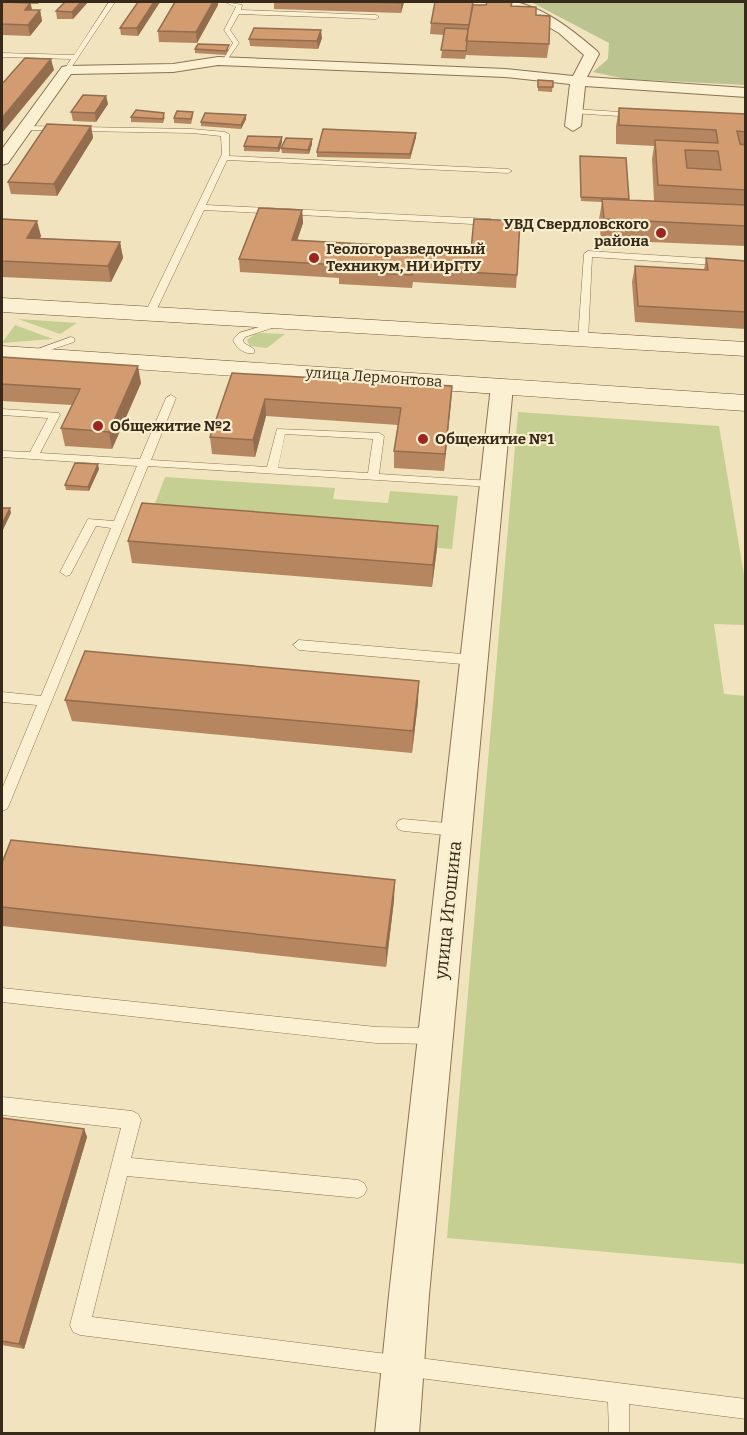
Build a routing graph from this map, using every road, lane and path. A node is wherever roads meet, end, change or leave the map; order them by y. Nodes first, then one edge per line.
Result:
1 (112, 2) edge
2 (228, 2) edge
3 (513, 2) edge
4 (237, 12) junction
5 (376, 17) dead end
6 (2, 55) edge
7 (225, 61) junction
8 (71, 63) junction
9 (578, 81) junction
10 (746, 93) edge
11 (574, 111) junction
12 (646, 115) edge
13 (573, 126) dead end
14 (25, 128) junction
15 (224, 158) junction
16 (2, 160) edge
17 (508, 171) dead end
18 (199, 207) junction
19 (503, 222) edge
20 (746, 264) edge
21 (2, 305) edge
22 (150, 314) junction
23 (286, 322) junction
24 (583, 339) junction
25 (71, 340) dead end
26 (746, 349) edge
27 (251, 351) dead end
28 (2, 353) edge
29 (27, 355) junction
30 (502, 386) junction
31 (171, 398) dead end
32 (746, 403) edge
33 (2, 412) edge
34 (2, 454) edge
35 (33, 456) junction
36 (145, 463) junction
37 (271, 472) junction
38 (373, 477) junction
39 (492, 484) junction
40 (119, 525) junction
41 (66, 572) dead end
42 (299, 645) dead end
43 (474, 660) junction
44 (2, 697) edge
45 (44, 701) junction
46 (2, 805) edge
47 (403, 825) dead end
48 (457, 830) junction
49 (2, 995) edge
50 (436, 1036) junction
51 (2, 1107) edge
52 (120, 1166) junction
53 (358, 1189) dead end
54 (402, 1367) junction
55 (618, 1392) junction
56 (746, 1409) edge
57 (397, 1434) edge
58 (619, 1434) edge

1 - 8 lane
2 - 4 lane
3 - 9 street
4 - 5 lane
4 - 7 lane
6 - 8 lane
7 - 8 street
7 - 9 street
8 - 14 street
9 - 10 street
9 - 11 street
11 - 12 lane
11 - 13 street
14 - 15 lane
14 - 16 street
15 - 17 lane
15 - 18 lane
18 - 19 lane
18 - 22 lane
20 - 24 lane
21 - 22 main road
22 - 23 main road
23 - 24 main road
23 - 27 lane
24 - 26 main road
25 - 29 lane
28 - 29 main road, улица Лермонтова
29 - 30 main road, улица Лермонтова
30 - 32 main road, улица Лермонтова
30 - 39 street, улица Игошина
31 - 36 lane
33 - 35 lane
34 - 35 lane
35 - 36 lane
36 - 37 lane
36 - 40 lane
37 - 38 lane
37 - 38 lane
38 - 39 lane
39 - 43 street, улица Игошина
40 - 41 lane
40 - 45 lane
42 - 43 lane
43 - 48 street, улица Игошина
44 - 45 lane
45 - 46 lane
47 - 48 lane
48 - 50 street, улица Игошина
49 - 50 lane
50 - 54 street, улица Игошина
51 - 52 lane
52 - 53 lane
52 - 54 lane
54 - 55 lane
54 - 57 street, улица Игошина
55 - 56 lane
55 - 58 lane

